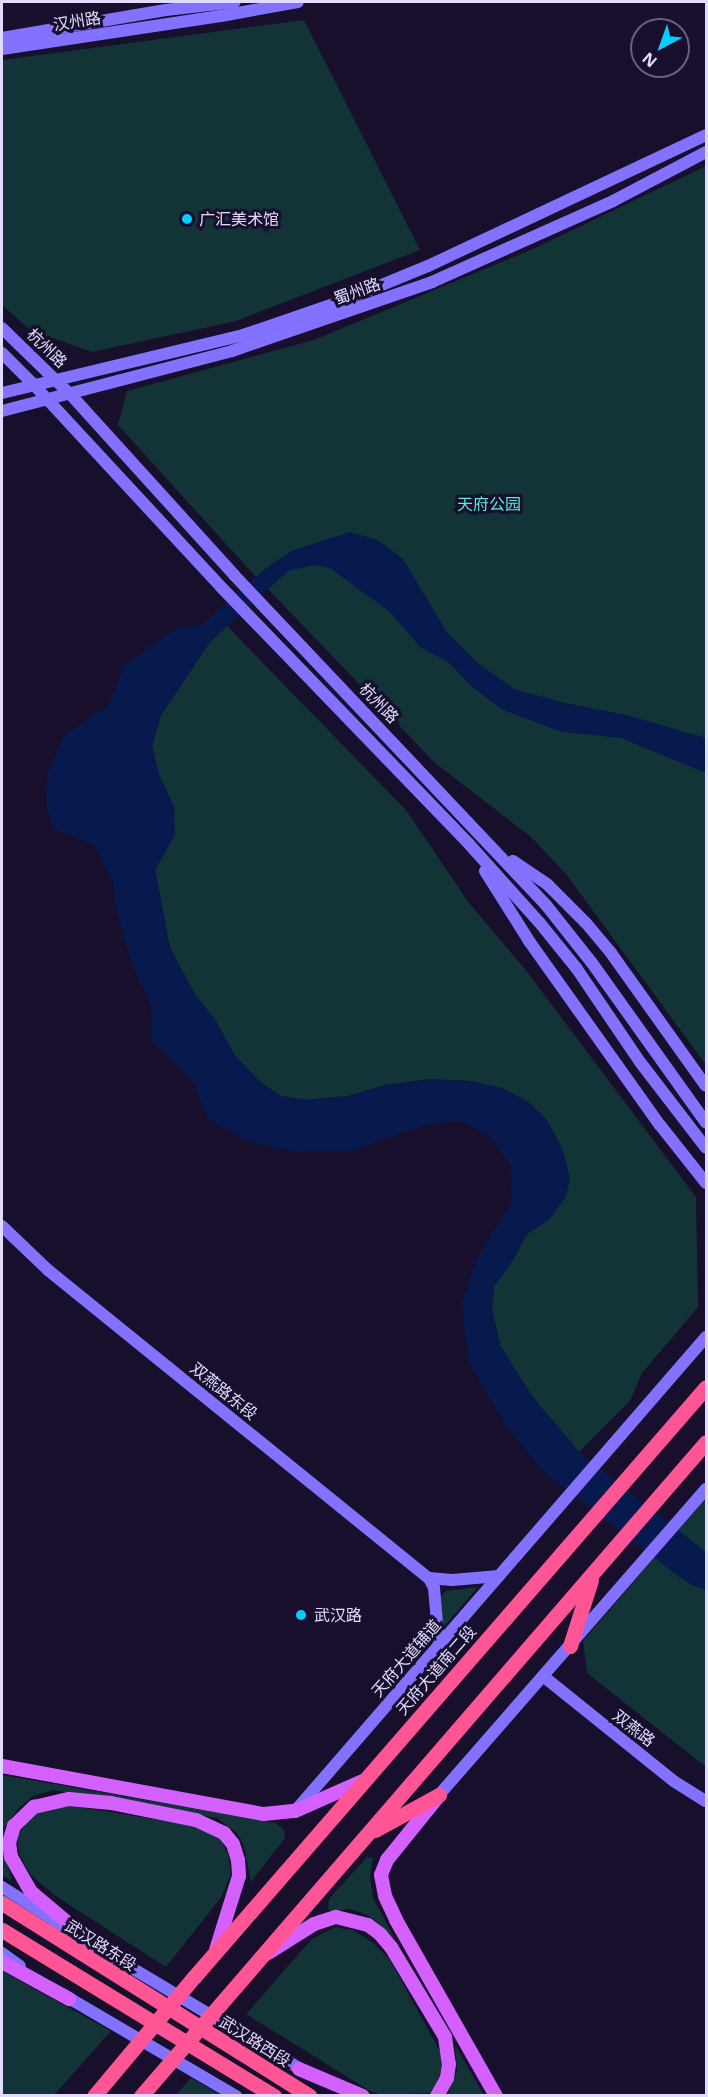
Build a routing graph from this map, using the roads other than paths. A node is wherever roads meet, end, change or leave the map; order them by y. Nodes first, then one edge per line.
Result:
1 (235, 2) edge
2 (298, 2) edge
3 (2, 38) edge
4 (2, 49) edge
5 (706, 135) edge
6 (706, 152) edge
7 (2, 328) edge
8 (2, 353) edge
9 (55, 379) junction
10 (34, 385) junction
11 (2, 393) edge
12 (71, 395) junction
13 (47, 399) junction
14 (2, 411) edge
15 (469, 844) junction
16 (494, 847) junction
17 (706, 1086) edge
18 (706, 1123) edge
19 (706, 1148) edge
20 (706, 1183) edge
21 (2, 1226) edge
22 (706, 1337) edge
23 (706, 1387) edge
24 (706, 1442) edge
25 (706, 1489) edge
26 (594, 1572) junction
27 (499, 1576) junction
28 (429, 1578) junction
29 (439, 1645) junction
30 (570, 1646) junction
31 (543, 1676) junction
32 (2, 1766) edge
33 (365, 1780) junction
34 (439, 1795) junction
35 (706, 1801) edge
36 (295, 1811) junction
37 (364, 1836) junction
38 (2, 1887) edge
39 (2, 1903) edge
40 (2, 1930) edge
41 (93, 1944) junction
42 (216, 1951) junction
43 (2, 1953) edge
44 (256, 1960) junction
45 (2, 1962) edge
46 (69, 1999) junction
47 (182, 2016) joint
48 (299, 2069) junction
49 (98, 2090) edge
50 (141, 2095) edge
51 (85, 2096) edge
52 (236, 2096) edge
53 (274, 2096) edge
54 (310, 2096) edge
55 (344, 2096) edge
56 (363, 2096) edge
57 (437, 2096) edge
58 (496, 2096) edge

1 - 3 main road, 汉州路
2 - 4 main road, 汉州路
5 - 9 main road, 蜀州路
6 - 12 main road, 蜀州路
7 - 9 main road, 杭州路
8 - 10 main road, 杭州路
9 - 10 main road, 蜀州路
9 - 12 main road, 杭州路
10 - 11 main road, 蜀州路
10 - 13 main road, 杭州路
12 - 13 main road, 蜀州路
12 - 16 main road, 杭州路
13 - 14 main road, 蜀州路
13 - 15 main road, 杭州路
15 - 19 main road, 杭州路
15 - 20 main road
16 - 17 main road
16 - 18 main road, 杭州路
21 - 28 main road, 双燕路东段
22 - 27 main road, 天府大道辅道
23 - 33 highway, 天府大道南二段
24 - 26 highway
25 - 30 main road
26 - 30 highway
26 - 37 highway
27 - 28 main road
27 - 29 main road, 天府大道辅道
28 - 29 main road
29 - 36 main road, 天府大道辅道
30 - 31 main road
31 - 34 main road
31 - 35 main road, 双燕路
32 - 36 main road
33 - 36 main road
33 - 42 highway, 天府大道南二段
34 - 37 highway
34 - 58 main road
37 - 44 highway
38 - 41 main road
39 - 47 highway, 武汉路东段
40 - 53 highway
41 - 42 main road
41 - 48 main road
42 - 49 highway, 天府大道南二段
43 - 46 main road
44 - 50 highway
44 - 57 main road
45 - 46 main road
46 - 52 main road
47 - 54 highway, 武汉路西段
48 - 55 main road
48 - 56 main road
49 - 51 main road

